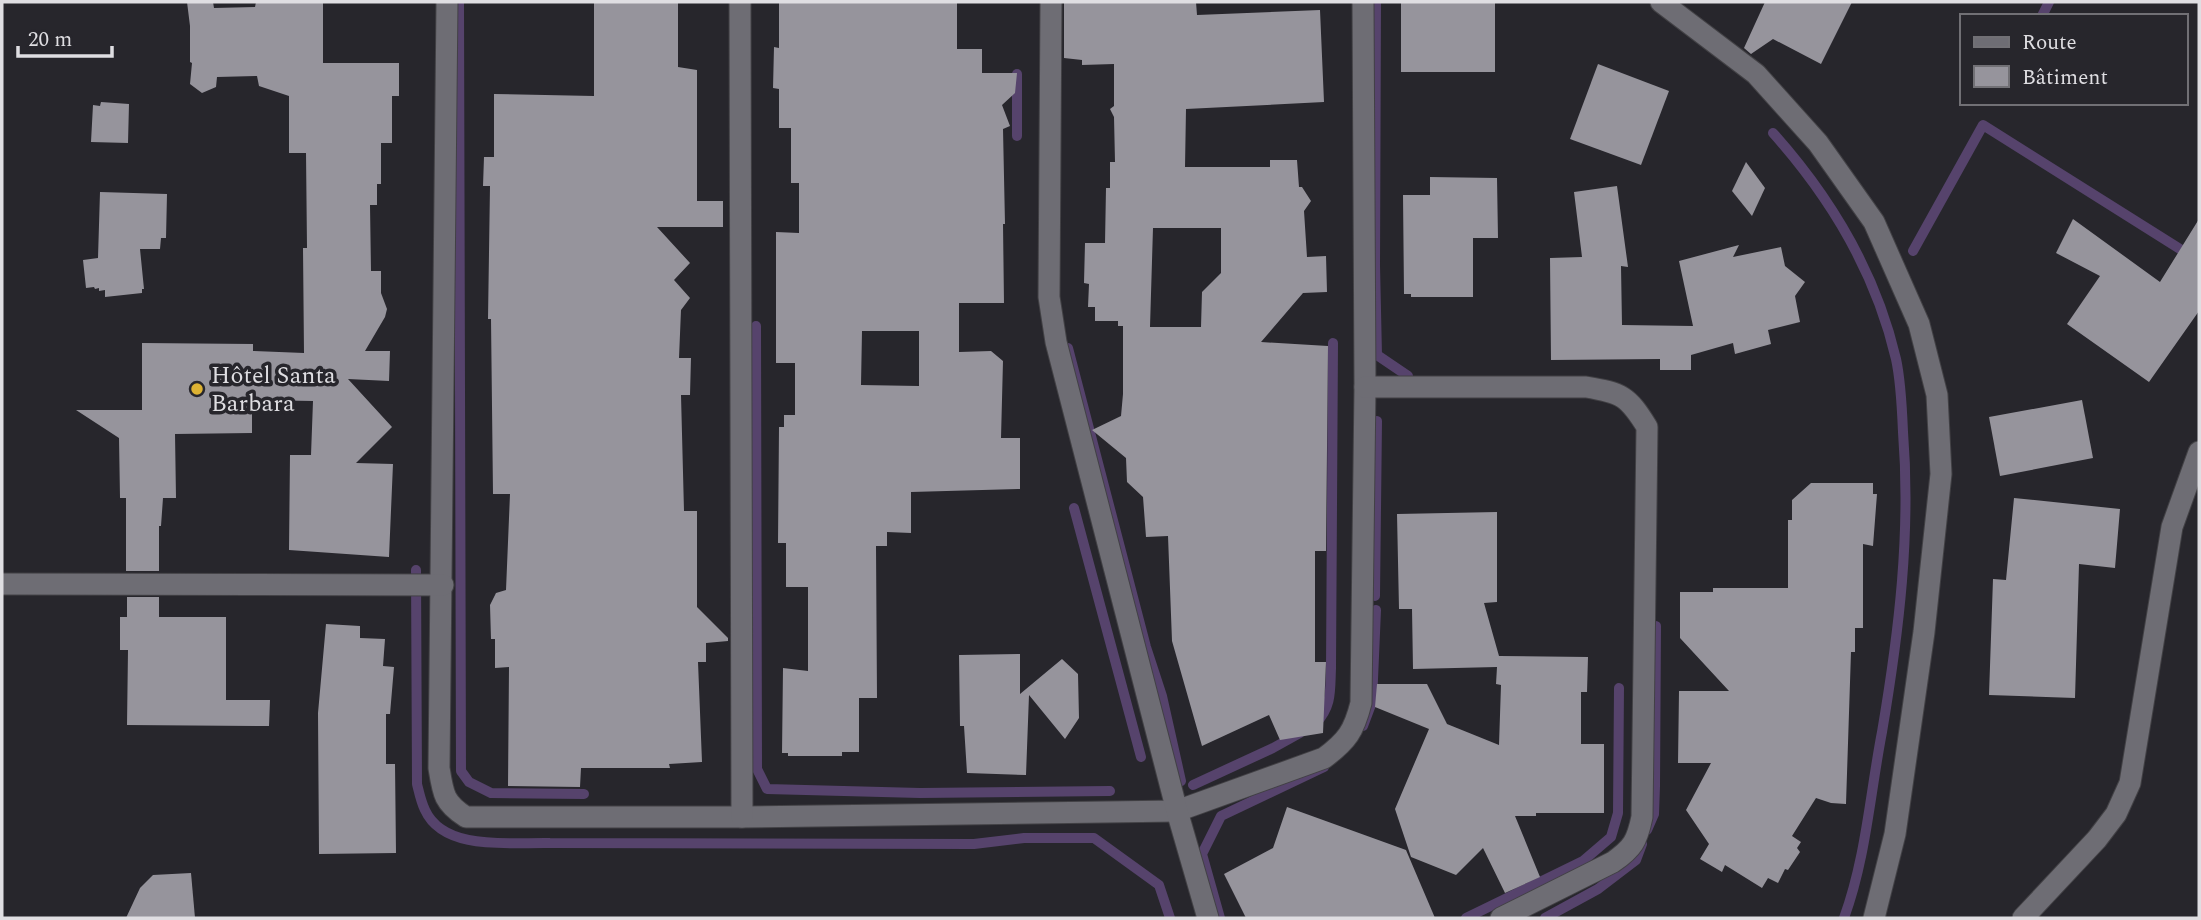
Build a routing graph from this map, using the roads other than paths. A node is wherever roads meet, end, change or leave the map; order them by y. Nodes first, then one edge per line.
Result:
1 (447, 2) edge
2 (740, 2) edge
3 (1051, 2) edge
4 (1363, 2) edge
5 (1661, 2) edge
6 (1365, 387) junction
7 (2199, 453) edge
8 (2, 584) edge
9 (443, 585) junction
10 (1177, 811) junction
11 (742, 817) junction
12 (1208, 918) edge
13 (1501, 918) edge
14 (1874, 918) edge
15 (2023, 918) edge

1 - 9 street
2 - 11 street
3 - 10 street
4 - 6 street
5 - 14 street
6 - 10 street
6 - 13 street
7 - 15 street
8 - 9 street
9 - 11 street
10 - 11 street
10 - 12 street

